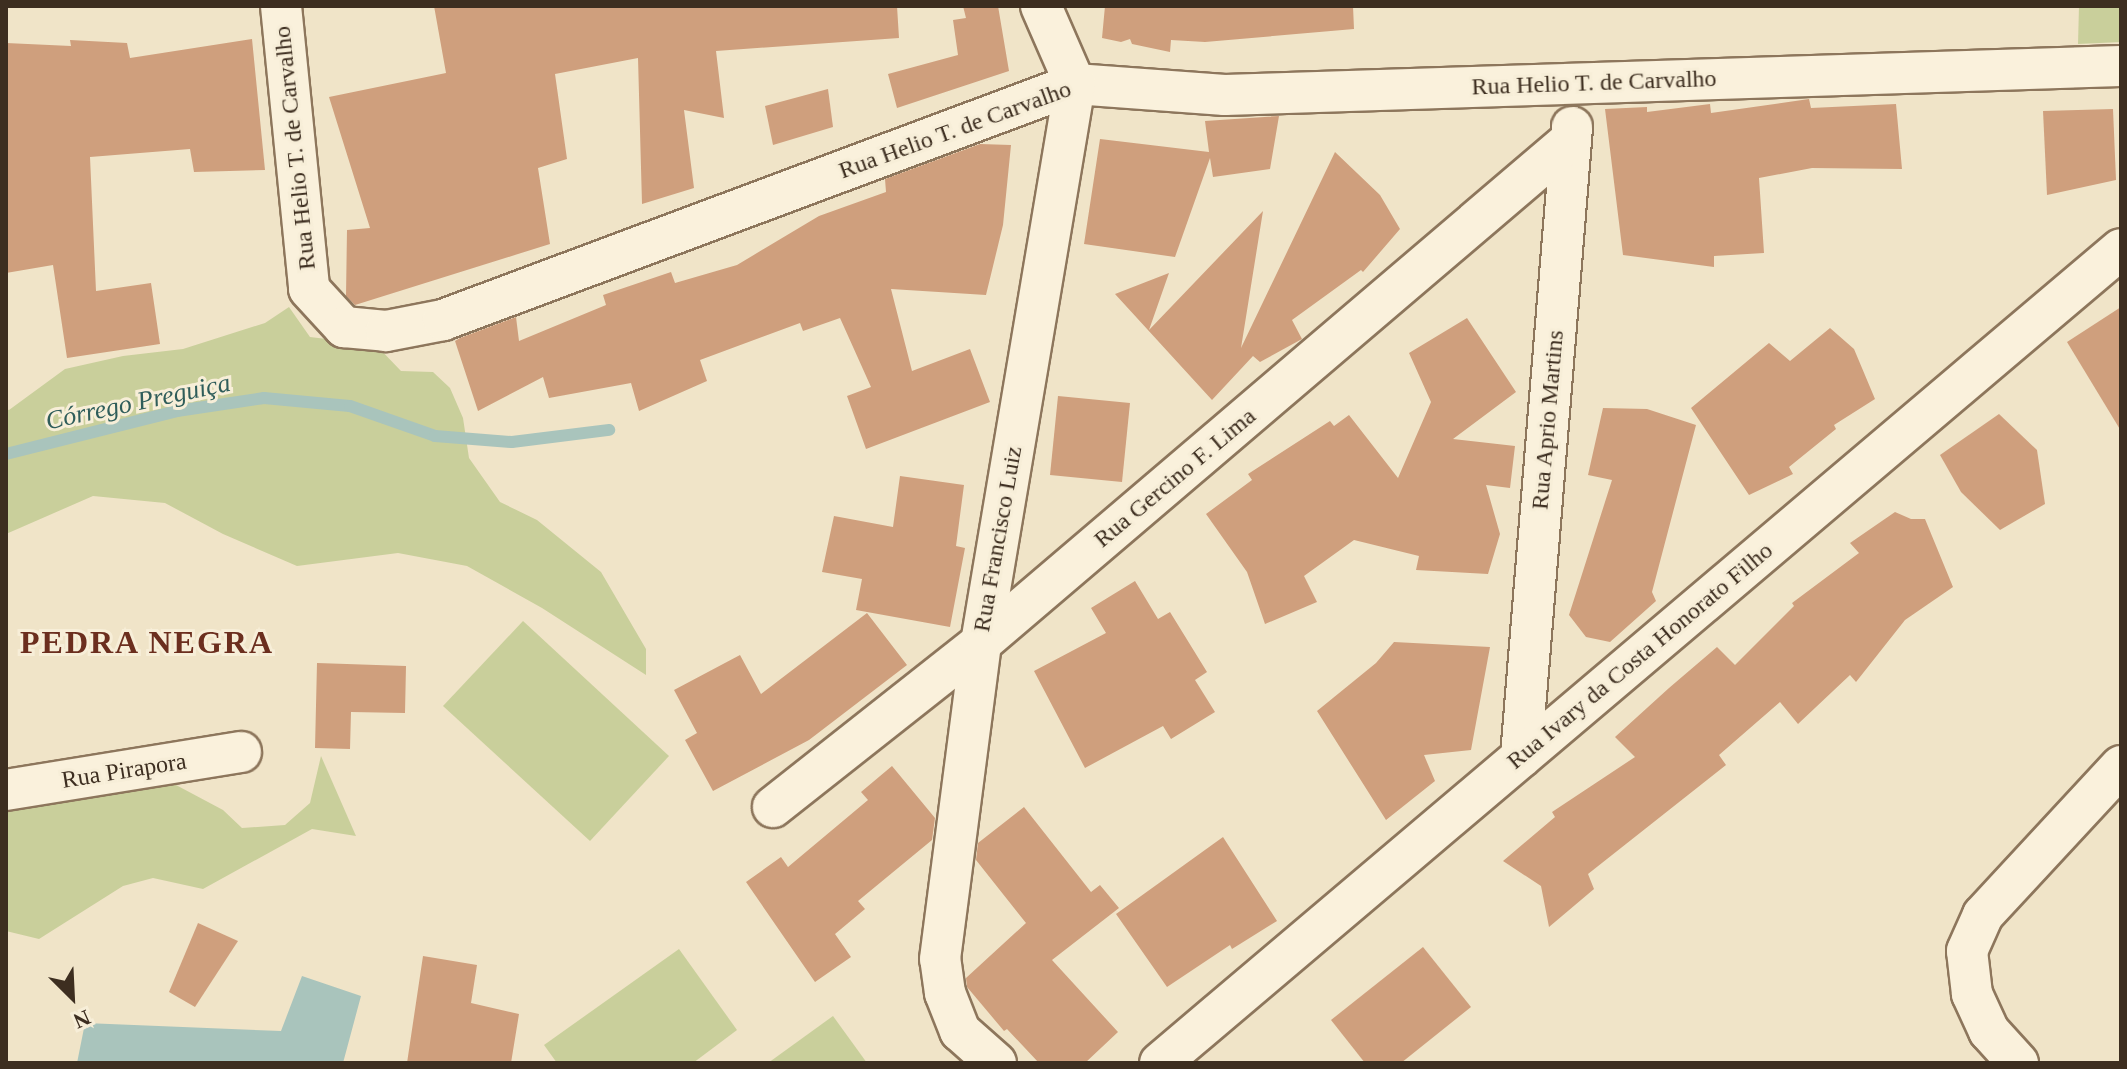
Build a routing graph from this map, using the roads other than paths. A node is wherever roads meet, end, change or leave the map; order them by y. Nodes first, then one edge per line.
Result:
1 (281, 6) edge
2 (1041, 6) edge
3 (2121, 66) edge
4 (1075, 84) junction
5 (1576, 84) junction
6 (1571, 140) junction
7 (2121, 249) edge
8 (981, 643) junction
9 (241, 752) dead end
10 (1521, 757) junction
11 (2121, 766) edge
12 (6, 790) edge
13 (773, 807) dead end
14 (996, 1063) edge
15 (1160, 1063) edge
16 (2018, 1063) edge

1 - 4 street, Rua Helio T. de Carvalho
2 - 4 street
3 - 5 street, Rua Helio T. de Carvalho
4 - 5 street, Rua Helio T. de Carvalho
4 - 8 street, Rua Francisco Luiz
5 - 6 street, Rua Aprio Martins
6 - 8 street, Rua Gercino F. Lima
6 - 10 street, Rua Aprio Martins
7 - 10 street, Rua Ivary da Costa Honorato Filho
8 - 13 street, Rua Gercino F. Lima
8 - 14 street, Rua Francisco Luiz
9 - 12 street, Rua Pirapora
10 - 15 street, Rua Ivary da Costa Honorato Filho
11 - 16 street

